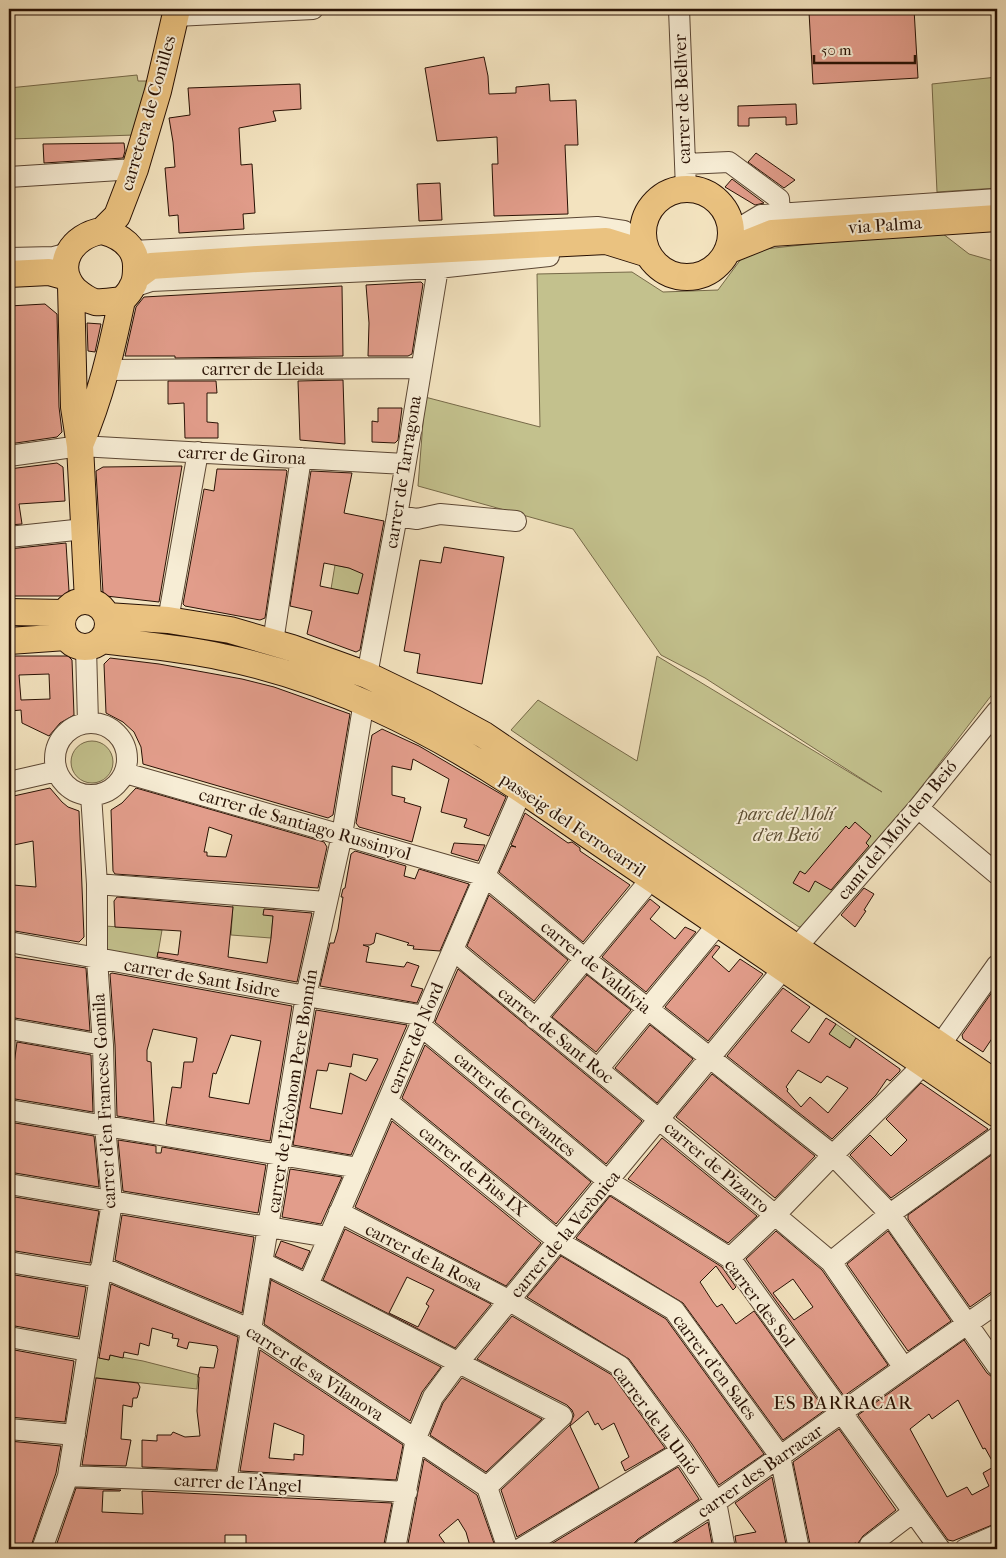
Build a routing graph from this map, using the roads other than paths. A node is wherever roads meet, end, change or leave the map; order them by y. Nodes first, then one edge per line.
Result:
1 (313, 9) edge
2 (679, 9) edge
3 (176, 12) edge
4 (685, 164) junction
5 (135, 169) junction
6 (9, 177) edge
7 (686, 189) junction
8 (997, 199) edge
9 (997, 218) edge
10 (738, 222) junction
11 (110, 223) junction
12 (776, 223) junction
13 (624, 235) junction
14 (728, 251) junction
15 (9, 258) edge
16 (438, 268) junction
17 (134, 269) junction
18 (65, 272) junction
19 (9, 274) edge
20 (9, 286) edge
21 (420, 368) junction
22 (107, 370) junction
23 (84, 408) junction
24 (80, 446) junction
25 (198, 452) junction
26 (9, 456) edge
27 (301, 458) junction
28 (405, 464) junction
29 (397, 516) junction
30 (516, 521) dead end
31 (84, 529) junction
32 (9, 537) edge
33 (9, 612) edge
34 (168, 620) junction
35 (85, 626) junction
36 (9, 641) edge
37 (273, 642) junction
38 (367, 675) junction
39 (364, 701) junction
40 (997, 711) edge
41 (88, 723) junction
42 (57, 771) junction
43 (125, 773) junction
44 (9, 782) edge
45 (522, 790) junction
46 (91, 795) junction
47 (918, 808) junction
48 (342, 835) junction
49 (997, 874) edge
50 (485, 876) junction
51 (652, 878) junction
52 (97, 884) junction
53 (326, 902) junction
54 (718, 924) junction
55 (9, 942) edge
56 (453, 950) junction
57 (790, 958) junction
58 (97, 959) junction
59 (585, 959) junction
60 (997, 965) edge
61 (306, 996) junction
62 (647, 1009) junction
63 (535, 1019) junction
64 (423, 1021) junction
65 (9, 1029) edge
66 (103, 1045) junction
67 (932, 1055) junction
68 (708, 1058) junction
69 (598, 1069) junction
70 (997, 1084) edge
71 (388, 1102) junction
72 (9, 1110) edge
73 (997, 1114) edge
74 (659, 1118) junction
75 (105, 1126) junction
76 (997, 1137) edge
77 (832, 1155) junction
78 (281, 1156) junction
79 (359, 1168) junction
80 (608, 1182) junction
81 (9, 1184) edge
82 (112, 1202) junction
83 (339, 1212) junction
84 (890, 1214) junction
85 (775, 1215) junction
86 (269, 1228) junction
87 (328, 1237) junction
88 (558, 1241) junction
89 (730, 1258) junction
90 (9, 1262) edge
91 (831, 1262) junction
92 (263, 1263) junction
93 (100, 1272) junction
94 (308, 1284) junction
95 (510, 1301) junction
96 (997, 1304) edge
97 (968, 1324) junction
98 (252, 1330) junction
99 (9, 1337) edge
100 (88, 1351) junction
101 (458, 1363) junction
102 (997, 1366) edge
103 (904, 1368) junction
104 (841, 1414) junction
105 (9, 1428) edge
106 (75, 1435) junction
107 (416, 1438) junction
108 (682, 1451) junction
109 (780, 1456) junction
110 (68, 1476) junction
111 (226, 1482) junction
112 (487, 1487) junction
113 (406, 1492) junction
114 (716, 1502) junction
115 (912, 1513) junction
116 (997, 1535) edge
117 (648, 1548) edge
118 (42, 1549) edge
119 (395, 1549) edge
120 (508, 1549) edge
121 (520, 1549) edge
122 (725, 1549) edge
123 (799, 1549) edge
124 (871, 1549) edge
125 (940, 1549) edge
126 (965, 1549) edge

1 - 3 street
2 - 4 street, carrer de Bellver
3 - 5 main road, carretera de Conilles
4 - 7 street, carrer de Bellver
4 - 12 street
5 - 6 street
5 - 11 main road, carretera de Conilles
7 - 10 main road
7 - 13 main road
8 - 12 street
9 - 12 main road, via Palma
10 - 12 main road
10 - 14 main road
11 - 17 main road
11 - 18 main road
12 - 14 main road
13 - 14 main road
13 - 16 street
13 - 17 main road
15 - 18 street
16 - 17 street
16 - 21 street, carrer de Tarragona
17 - 18 main road
17 - 22 main road
18 - 19 main road
18 - 20 street
18 - 23 main road
21 - 22 street, carrer de Lleida
21 - 28 street, carrer de Tarragona
22 - 23 main road
23 - 24 main road
24 - 25 street, carrer de Girona
24 - 26 street, carrer de Girona
24 - 31 main road
25 - 27 street, carrer de Girona
25 - 34 street
27 - 28 street, carrer de Girona
27 - 37 street
28 - 29 street, carrer de Tarragona
29 - 30 street
29 - 38 street, carrer de Tarragona
31 - 32 street
31 - 35 main road
33 - 35 main road, passeig del Ferrocarril
34 - 35 main road, passeig del Ferrocarril
34 - 37 main road, passeig del Ferrocarril
35 - 36 main road, passeig del Ferrocarril
35 - 39 main road, passeig del Ferrocarril
35 - 41 street
37 - 38 main road, passeig del Ferrocarril
38 - 57 main road, passeig del Ferrocarril
39 - 45 main road, passeig del Ferrocarril
39 - 48 street, carrer de l'Ecònom Pere Bonnín
40 - 47 street, camí del Molí den Beió
41 - 42 street
41 - 43 street
42 - 44 street
42 - 46 street
43 - 46 street
43 - 48 street, carrer de Santiago Russinyol
45 - 50 street, carrer del Nord
45 - 51 main road, passeig del Ferrocarril
46 - 52 street, carrer d'en Francesc Gomila
47 - 49 street
47 - 57 street, camí del Molí den Beió
48 - 50 street, carrer de Santiago Russinyol
48 - 53 street, carrer de l'Ecònom Pere Bonnín
50 - 56 street, carrer del Nord
50 - 59 street, carrer de Valdívia
51 - 54 main road, passeig del Ferrocarril
51 - 59 street
52 - 53 street
52 - 58 street, carrer d'en Francesc Gomila
53 - 61 street, carrer de l'Ecònom Pere Bonnín
54 - 57 main road, passeig del Ferrocarril
54 - 62 street
55 - 58 street, carrer de Sant Isidre
56 - 63 street, carrer de Sant Roc
56 - 64 street, carrer del Nord
57 - 67 main road, passeig del Ferrocarril
57 - 68 street, carrer de la Verònica
58 - 61 street, carrer de Sant Isidre
58 - 66 street, carrer d'en Francesc Gomila
59 - 62 street, carrer de Valdívia
59 - 63 street
60 - 67 street
61 - 64 street, carrer de Sant Isidre
61 - 78 street, carrer de l'Ecònom Pere Bonnín
62 - 68 street, carrer de Valdívia
62 - 69 street
63 - 69 street, carrer de Sant Roc
64 - 71 street, carrer del Nord
64 - 80 street, carrer de Cervantes
65 - 66 street
66 - 75 street, carrer d'en Francesc Gomila
67 - 70 main road, passeig del Ferrocarril
67 - 73 main road, passeig del Ferrocarril
67 - 77 street
68 - 74 street, carrer de la Verònica
68 - 77 street, carrer de Valdívia
69 - 74 street, carrer de Sant Roc
71 - 79 street, carrer del Nord
71 - 88 street, carrer de Pius IX
72 - 75 street
74 - 80 street, carrer de la Verònica
74 - 85 street, carrer de Pizarro
75 - 78 street
75 - 82 street, carrer d'en Francesc Gomila
76 - 84 street
77 - 84 street, carrer de Valdívia
77 - 85 street
78 - 79 street
78 - 86 street, carrer de l'Ecònom Pere Bonnín
79 - 83 street, carrer del Nord
80 - 88 street, carrer de la Verònica
80 - 89 street, carrer des Sol
81 - 82 street
82 - 86 street
82 - 93 street, carrer d'en Francesc Gomila
83 - 87 street, carrer del Nord
83 - 95 street, carrer de la Rosa
84 - 91 street
84 - 97 street, carrer de Valdívia
85 - 89 street
85 - 91 street, carrer de Pizarro
86 - 87 street
86 - 92 street, carrer de l'Ecònom Pere Bonnín
87 - 94 street, carrer del Nord
88 - 95 street, carrer de la Verònica
88 - 109 street, carrer d'en Sales
89 - 104 street, carrer des Sol
90 - 93 street, carrer de sa Vilanova
91 - 103 street, carrer de Pizarro
92 - 94 street
92 - 98 street, carrer de l'Ecònom Pere Bonnín
93 - 98 street, carrer de sa Vilanova
93 - 100 street, carrer d'en Francesc Gomila
94 - 101 street
95 - 101 street, carrer de la Verònica
95 - 108 street, carrer de la Unió
96 - 97 street, carrer des Barracar
97 - 102 street, carrer de Valdívia
97 - 103 street, carrer des Barracar
98 - 107 street, carrer de sa Vilanova
98 - 111 street, carrer de l'Ecònom Pere Bonnín
99 - 100 street
100 - 106 street, carrer d'en Francesc Gomila
101 - 107 street, carrer de la Verònica
101 - 112 street
103 - 104 street, carrer des Barracar
104 - 109 street, carrer des Barracar
104 - 115 street, carrer des Sol
105 - 106 street
106 - 110 street, carrer d'en Francesc Gomila
107 - 112 street, carrer de sa Vilanova
107 - 113 street, carrer de la Verònica
108 - 114 street, carrer de la Unió
108 - 121 street
109 - 114 street, carrer des Barracar
109 - 123 street, carrer d'en Sales
110 - 111 street, carrer de l'Àngel
110 - 118 street, carrer d'en Francesc Gomila
111 - 113 street, carrer de l'Àngel
112 - 120 street
113 - 119 street, carrer de la Verònica
114 - 117 street, carrer des Barracar
114 - 122 street
115 - 124 street
115 - 125 street, carrer des Sol
116 - 126 street

